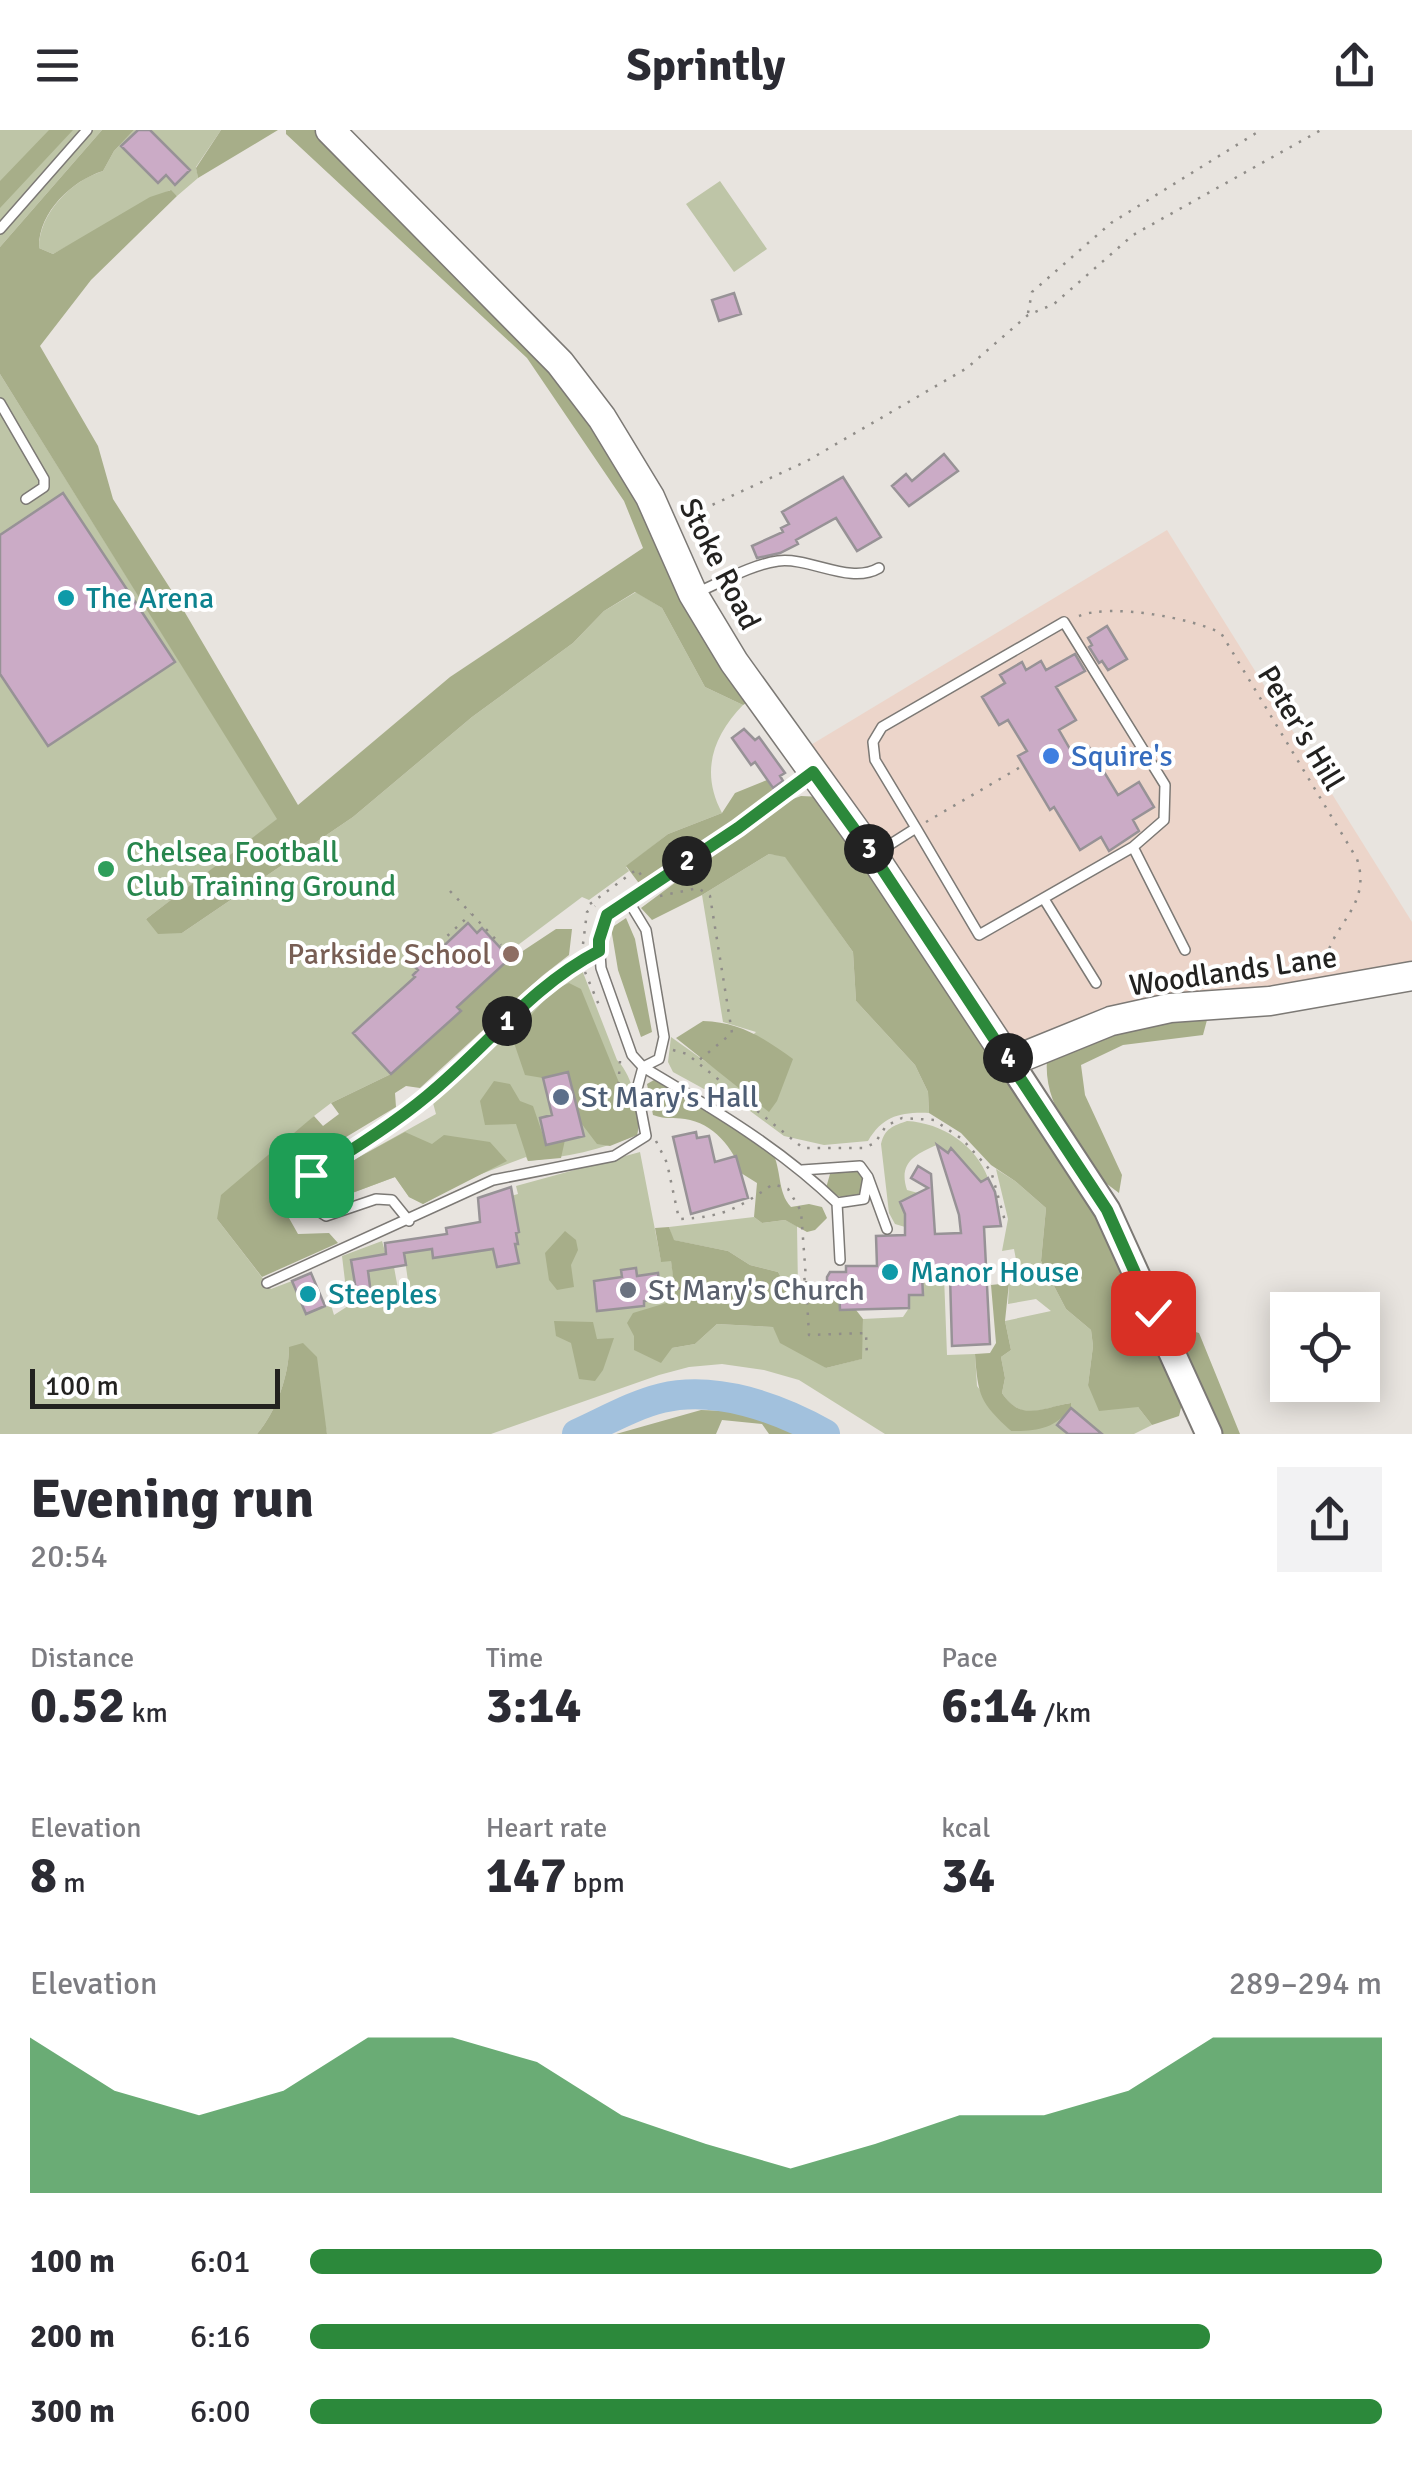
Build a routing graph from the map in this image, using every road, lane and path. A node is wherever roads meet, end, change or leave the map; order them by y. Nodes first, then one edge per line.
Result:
1 (87, 130) edge
2 (330, 130) edge
3 (1261, 130) edge
4 (1321, 130) edge
5 (0, 229) edge
6 (1028, 314) junction
7 (0, 404) edge
8 (0, 415) edge
9 (26, 499) dead end
10 (664, 527) junction
11 (880, 568) dead end
12 (693, 594) junction
13 (1064, 622) junction
14 (1024, 765) dead end
15 (813, 772) junction
16 (916, 828) junction
17 (1133, 847) junction
18 (873, 855) junction
19 (650, 886) junction
20 (450, 891) dead end
21 (1044, 899) junction
22 (629, 902) junction
23 (590, 904) dead end
24 (472, 913) junction
25 (501, 945) dead end
26 (432, 950) dead end
27 (1185, 950) dead end
28 (599, 951) junction
29 (1412, 976) edge
30 (1096, 983) dead end
31 (1323, 993) junction
32 (663, 1046) junction
33 (632, 1056) junction
34 (696, 1062) junction
35 (1010, 1062) junction
36 (643, 1067) junction
37 (637, 1089) junction
38 (646, 1136) junction
39 (802, 1170) junction
40 (868, 1177) junction
41 (837, 1203) junction
42 (408, 1221) junction
43 (1005, 1221) dead end
44 (887, 1229) dead end
45 (840, 1260) dead end
46 (806, 1279) junction
47 (267, 1283) dead end
48 (671, 1289) dead end
49 (867, 1358) dead end
50 (1209, 1434) edge

1 - 5 lane
2 - 10 main road, Stoke Road
3 - 6 path
4 - 6 path
6 - 10 path
7 - 8 lane
7 - 9 lane
10 - 12 main road, Stoke Road
11 - 12 lane
12 - 15 main road, Stoke Road
13 - 16 lane
13 - 17 lane
13 - 31 path, Peter's Hill
14 - 16 path
15 - 18 main road, Stoke Road
15 - 19 lane
16 - 18 lane
16 - 21 lane
17 - 21 lane
17 - 27 lane
18 - 35 main road, Stoke Road
19 - 22 lane
19 - 23 path
19 - 34 path
20 - 24 path
21 - 30 lane
22 - 28 lane
22 - 32 lane
24 - 25 path
24 - 26 path
28 - 33 lane
28 - 42 lane
29 - 31 main road, Woodlands Lane
31 - 35 main road, Woodlands Lane
32 - 34 path
32 - 36 lane
33 - 36 lane
33 - 37 path
34 - 43 path
35 - 50 street
36 - 37 lane
36 - 39 lane
37 - 38 lane
38 - 42 lane
38 - 46 path
39 - 40 lane
39 - 41 lane
40 - 41 lane
40 - 44 lane
41 - 45 lane
42 - 47 lane
46 - 48 path
46 - 49 path

